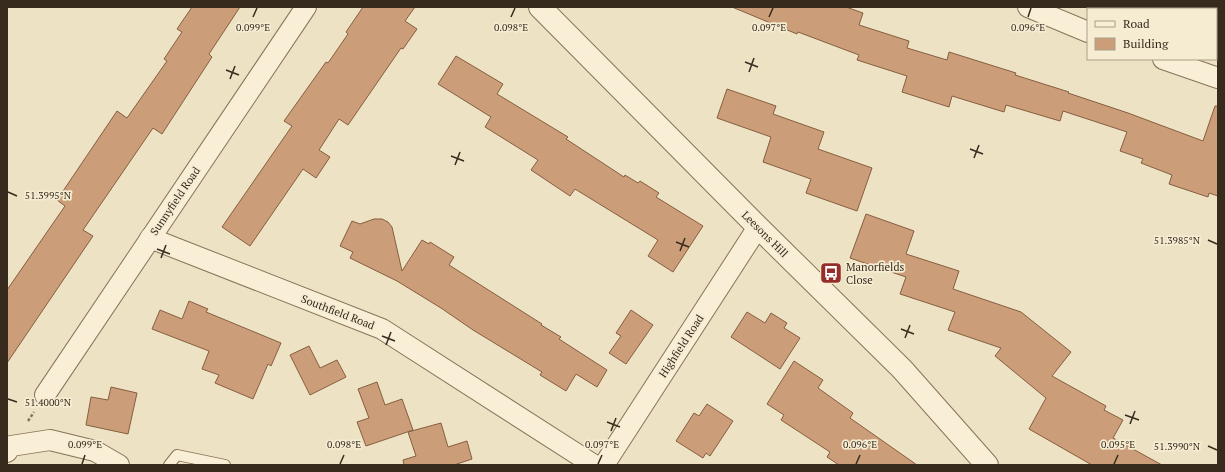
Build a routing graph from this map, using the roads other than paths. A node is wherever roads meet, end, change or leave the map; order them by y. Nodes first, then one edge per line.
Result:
1 (306, 7) edge
2 (540, 7) edge
3 (1028, 7) edge
4 (1087, 32) edge
5 (1167, 60) edge
6 (1209, 71) edge
7 (758, 227) junction
8 (150, 238) junction
9 (45, 395) dead end
10 (7, 452) edge
11 (119, 465) edge
12 (170, 465) edge
13 (225, 465) edge
14 (594, 465) edge
15 (604, 465) edge
16 (987, 465) edge

1 - 8 street, Sunnyfield Road
2 - 7 street, Leesons Hill
3 - 4 street
5 - 6 street
7 - 15 street, Highfield Road
7 - 16 street, Leesons Hill
8 - 9 street, Sunnyfield Road
8 - 14 street, Southfield Road
10 - 11 street
12 - 13 lane

